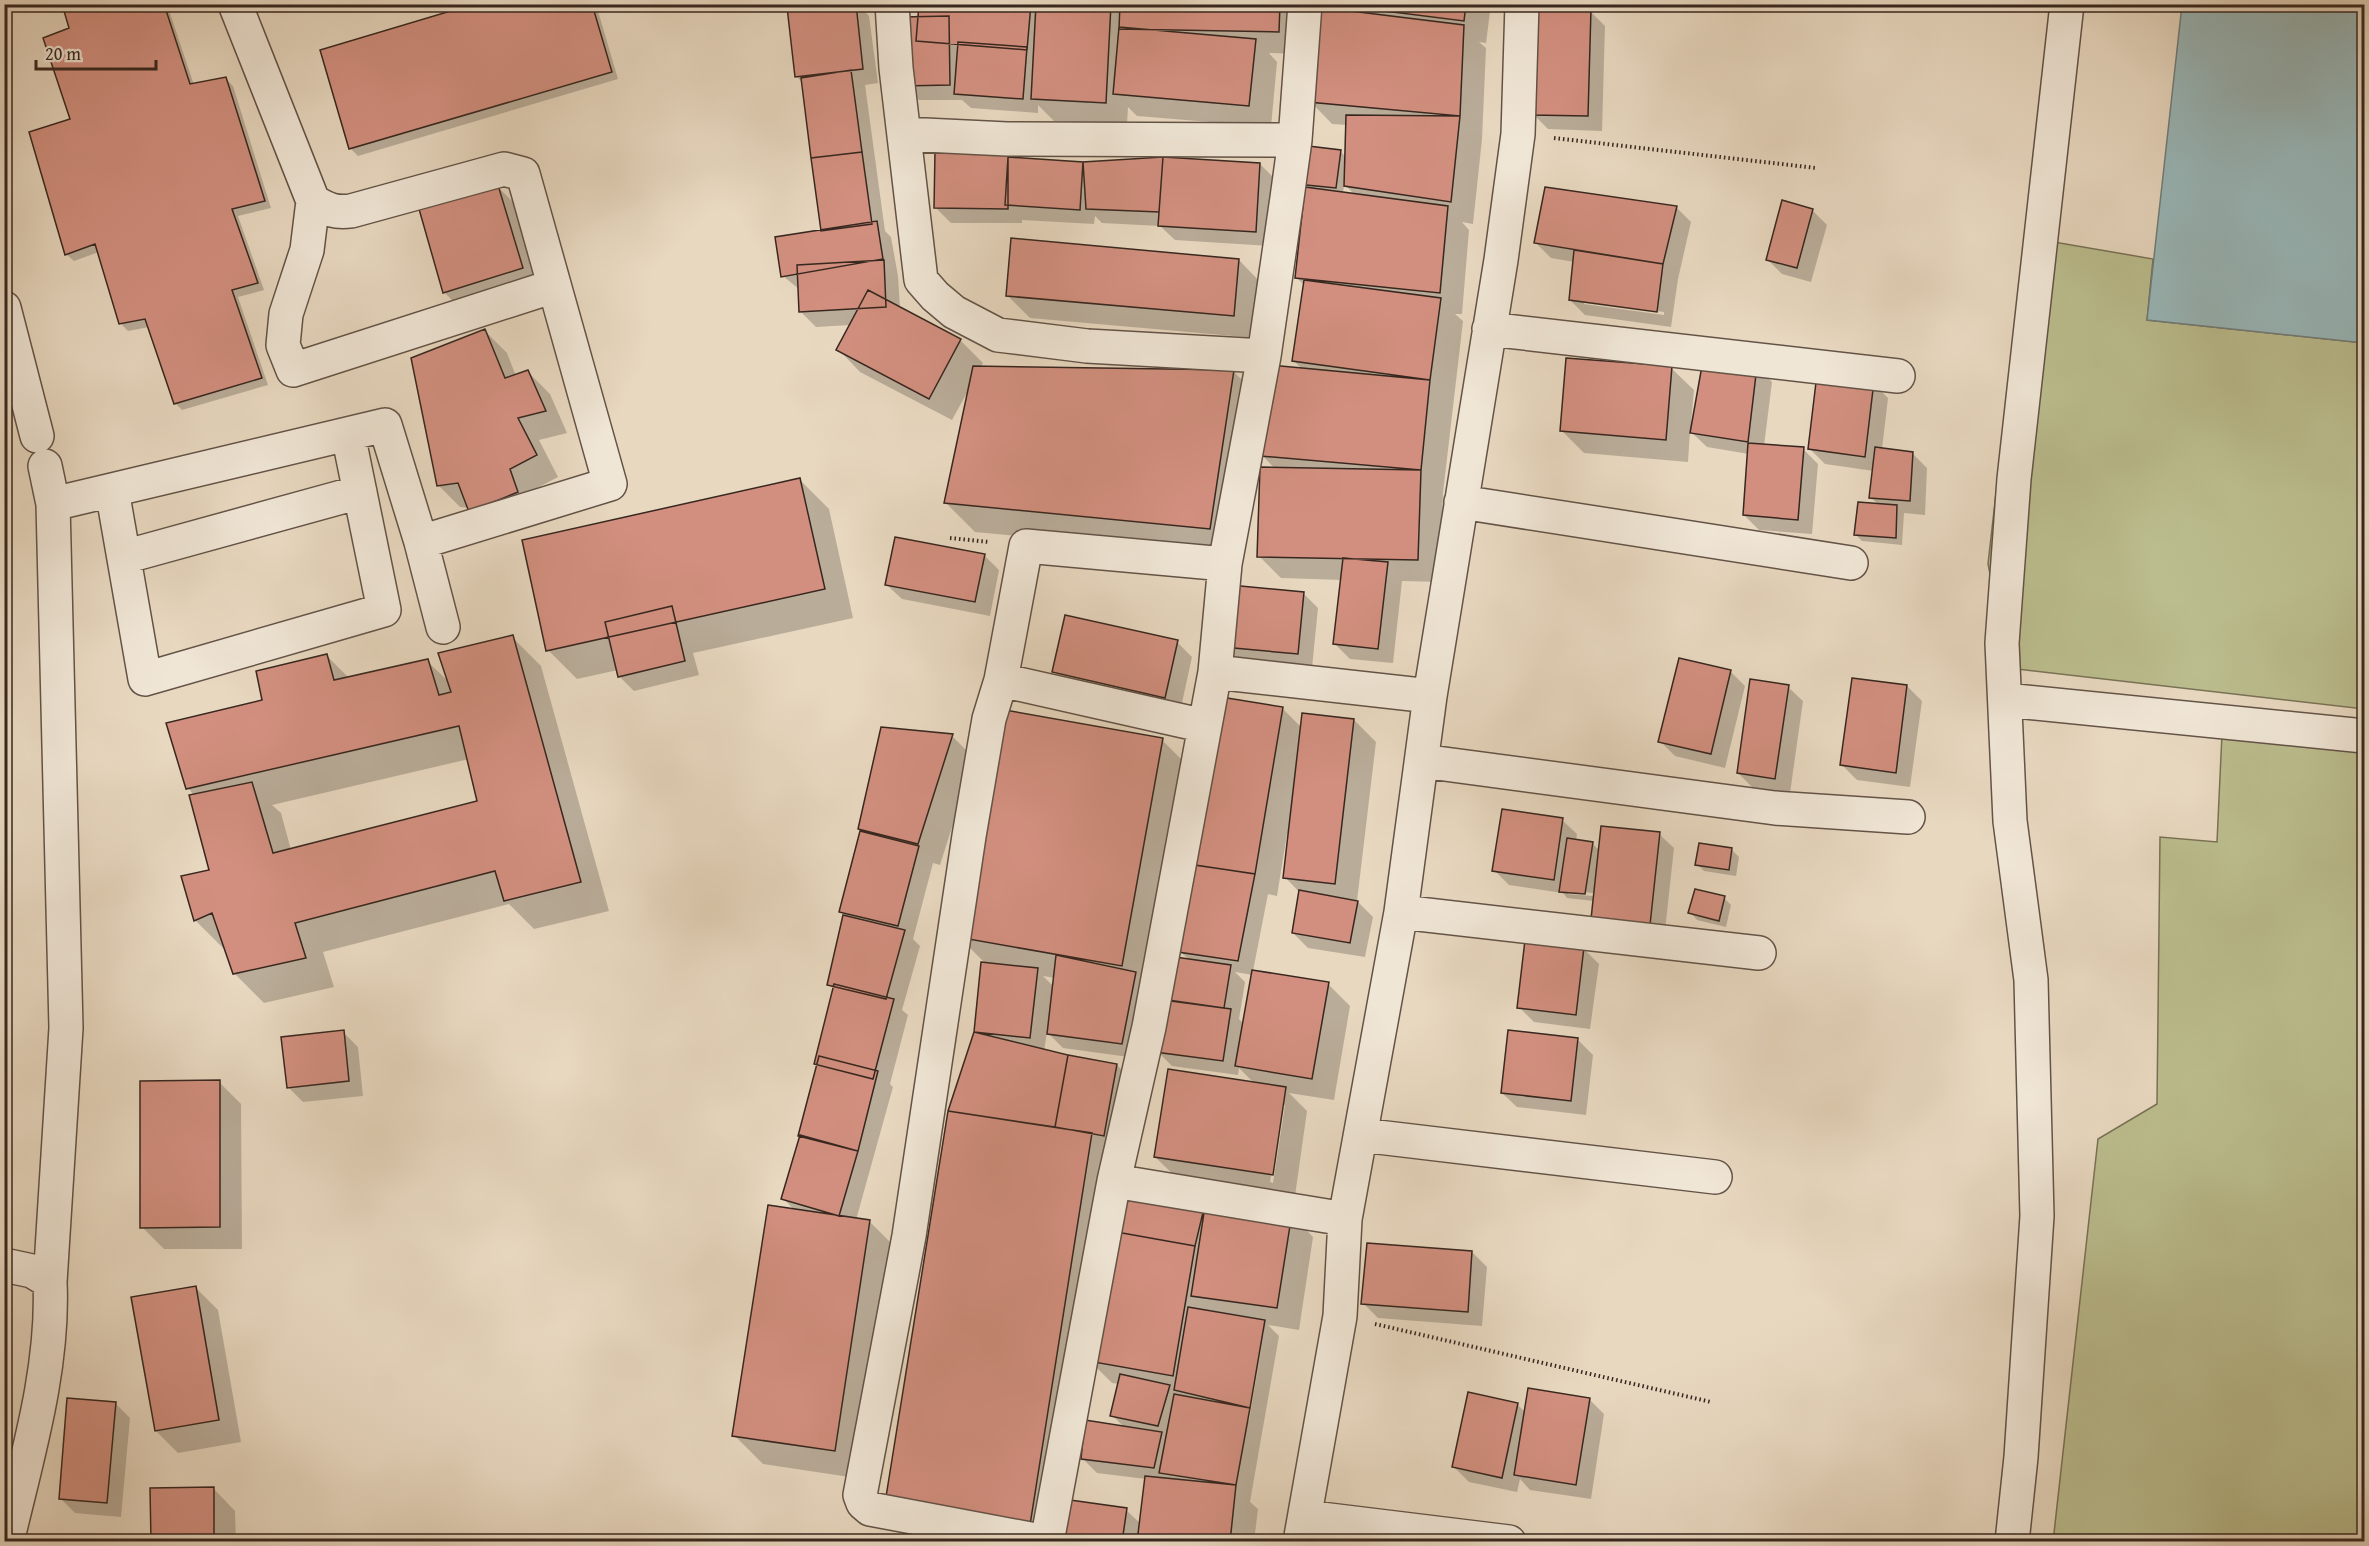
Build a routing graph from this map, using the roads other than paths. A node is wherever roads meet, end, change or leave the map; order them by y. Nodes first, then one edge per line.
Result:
1 (235, 4) edge
2 (892, 4) edge
3 (1305, 4) edge
4 (1522, 4) edge
5 (2067, 4) edge
6 (904, 134) junction
7 (1295, 140) junction
8 (314, 201) junction
9 (554, 286) junction
10 (4, 308) edge
11 (1489, 329) junction
12 (1264, 356) junction
13 (1898, 376) dead end
14 (348, 434) junction
15 (112, 490) junction
16 (360, 492) junction
17 (1461, 502) junction
18 (53, 504) junction
19 (421, 542) junction
20 (124, 557) junction
21 (1851, 562) dead end
22 (1225, 564) junction
23 (443, 627) dead end
24 (1215, 672) junction
25 (1001, 680) junction
26 (1430, 696) junction
27 (2006, 700) junction
28 (1205, 726) junction
29 (2364, 736) edge
30 (1422, 761) junction
31 (1908, 817) dead end
32 (1401, 912) junction
33 (1759, 953) dead end
34 (1361, 1135) junction
35 (1715, 1177) dead end
36 (1114, 1181) junction
37 (1345, 1219) junction
38 (4, 1265) edge
39 (50, 1282) junction
40 (1303, 1529) edge
41 (7, 1542) edge
42 (1046, 1542) edge
43 (1509, 1542) edge
44 (2012, 1542) edge

1 - 8 street
2 - 6 street
3 - 7 street
4 - 11 street
5 - 27 street
6 - 7 street
6 - 12 street
7 - 12 street
8 - 9 street
8 - 9 street
9 - 19 street
10 - 18 street
11 - 13 street
11 - 17 street
12 - 22 street
14 - 15 street
14 - 16 street
14 - 19 street
15 - 18 street
15 - 20 street
16 - 20 street
16 - 20 street
17 - 21 street
17 - 26 street
18 - 39 street
19 - 23 street
22 - 24 street
22 - 25 street
24 - 26 street
24 - 28 street
25 - 28 street
25 - 42 street
26 - 30 street
27 - 29 street
27 - 44 street
28 - 36 street
30 - 31 street
30 - 32 street
32 - 33 street
32 - 34 street
34 - 35 street
34 - 37 street
36 - 37 street
36 - 42 street
37 - 40 street
38 - 39 street
39 - 41 street
40 - 43 street

